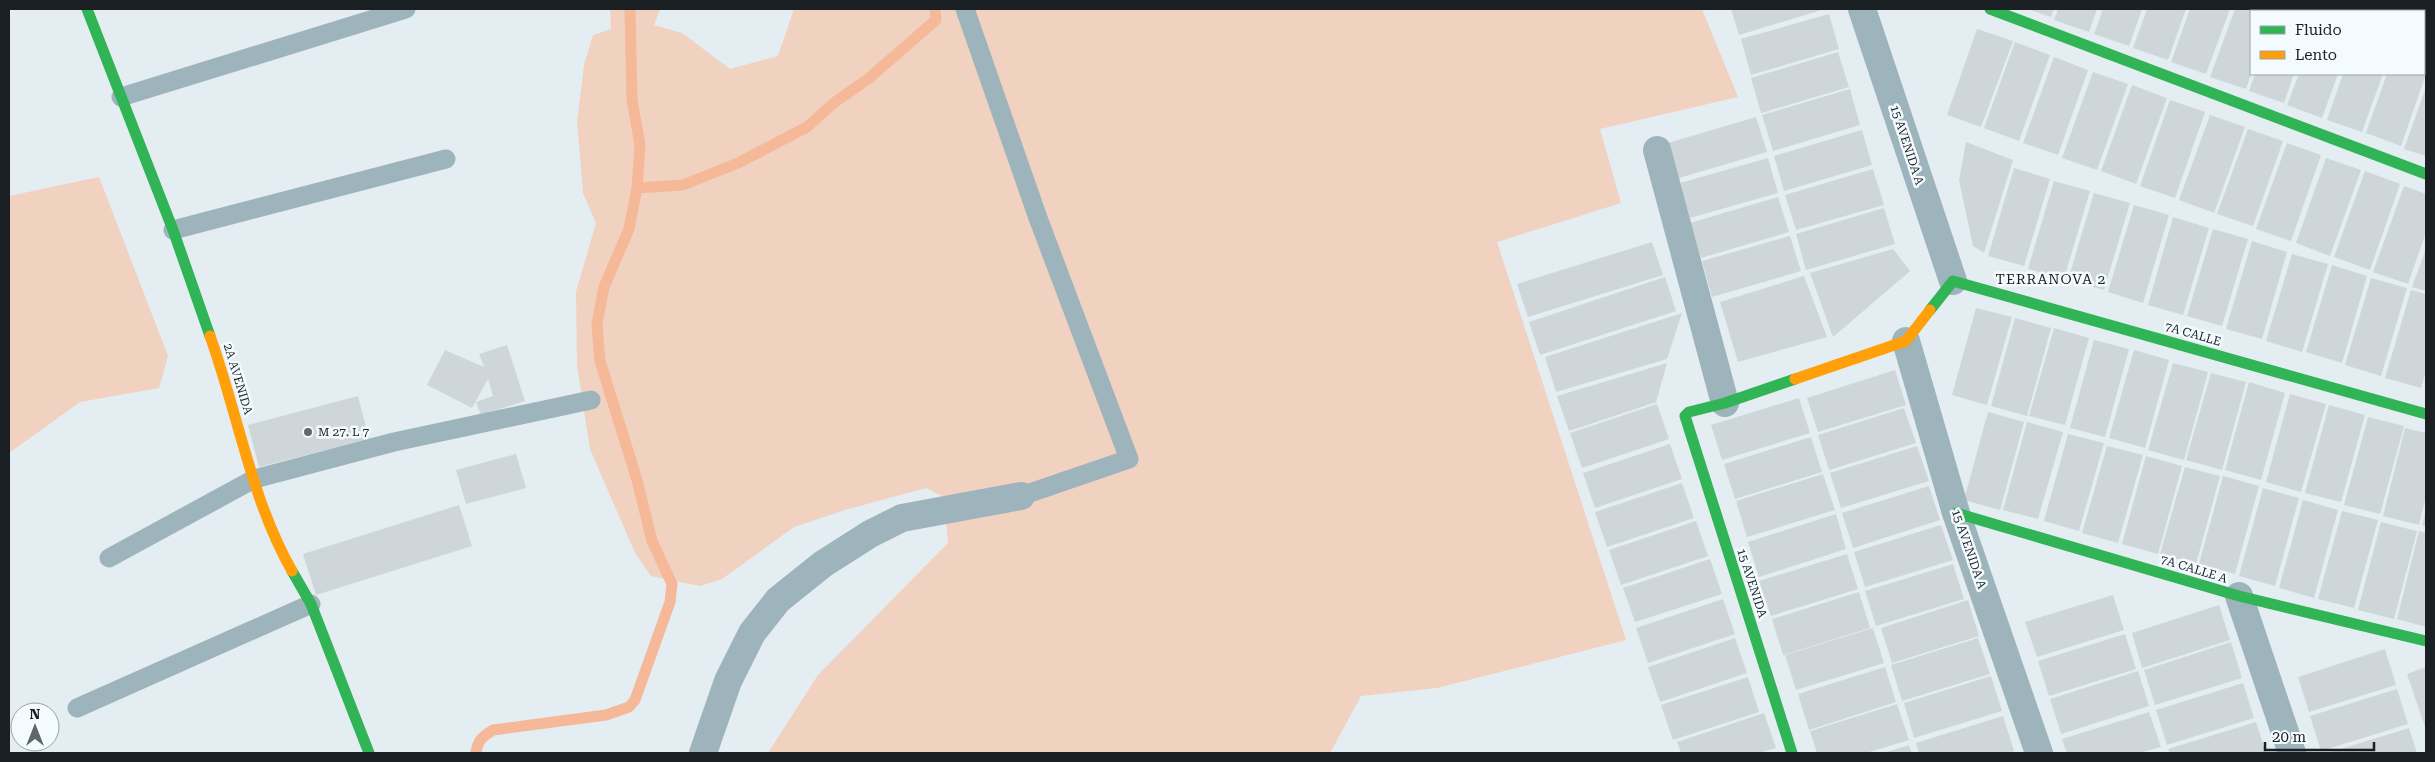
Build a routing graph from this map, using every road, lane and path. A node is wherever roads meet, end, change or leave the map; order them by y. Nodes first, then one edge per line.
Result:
1 (87, 9) edge
2 (406, 9) edge
3 (965, 9) edge
4 (1862, 9) edge
5 (1990, 9) edge
6 (121, 97) junction
7 (1657, 150) dead end
8 (446, 159) dead end
9 (2426, 174) edge
10 (174, 230) junction
11 (1953, 280) junction
12 (1906, 342) junction
13 (591, 400) dead end
14 (1725, 403) junction
15 (2426, 414) edge
16 (254, 480) junction
17 (1021, 496) joint
18 (1956, 513) junction
19 (109, 558) dead end
20 (2239, 596) junction
21 (311, 604) junction
22 (2426, 641) edge
23 (76, 708) dead end
24 (369, 753) edge
25 (702, 753) edge
26 (1792, 753) edge
27 (2040, 753) edge
28 (2292, 753) edge

1 - 6 street, 2A AVENIDA
2 - 6 lane
3 - 17 lane
4 - 11 street, 15 AVENIDA A
5 - 9 street
6 - 10 street, 2A AVENIDA
7 - 14 street
8 - 10 lane
10 - 16 street, 2A AVENIDA
11 - 12 street
11 - 15 street, 7A CALLE
12 - 14 street
12 - 18 street, 15 AVENIDA A
13 - 16 lane
14 - 26 street, 15 AVENIDA
16 - 19 lane
16 - 21 street, 2A AVENIDA
17 - 25 street
18 - 20 street, 7A CALLE A
18 - 27 street, 15 AVENIDA A
20 - 22 street, 7A CALLE A
20 - 28 street
21 - 23 lane
21 - 24 street, 2A AVENIDA

